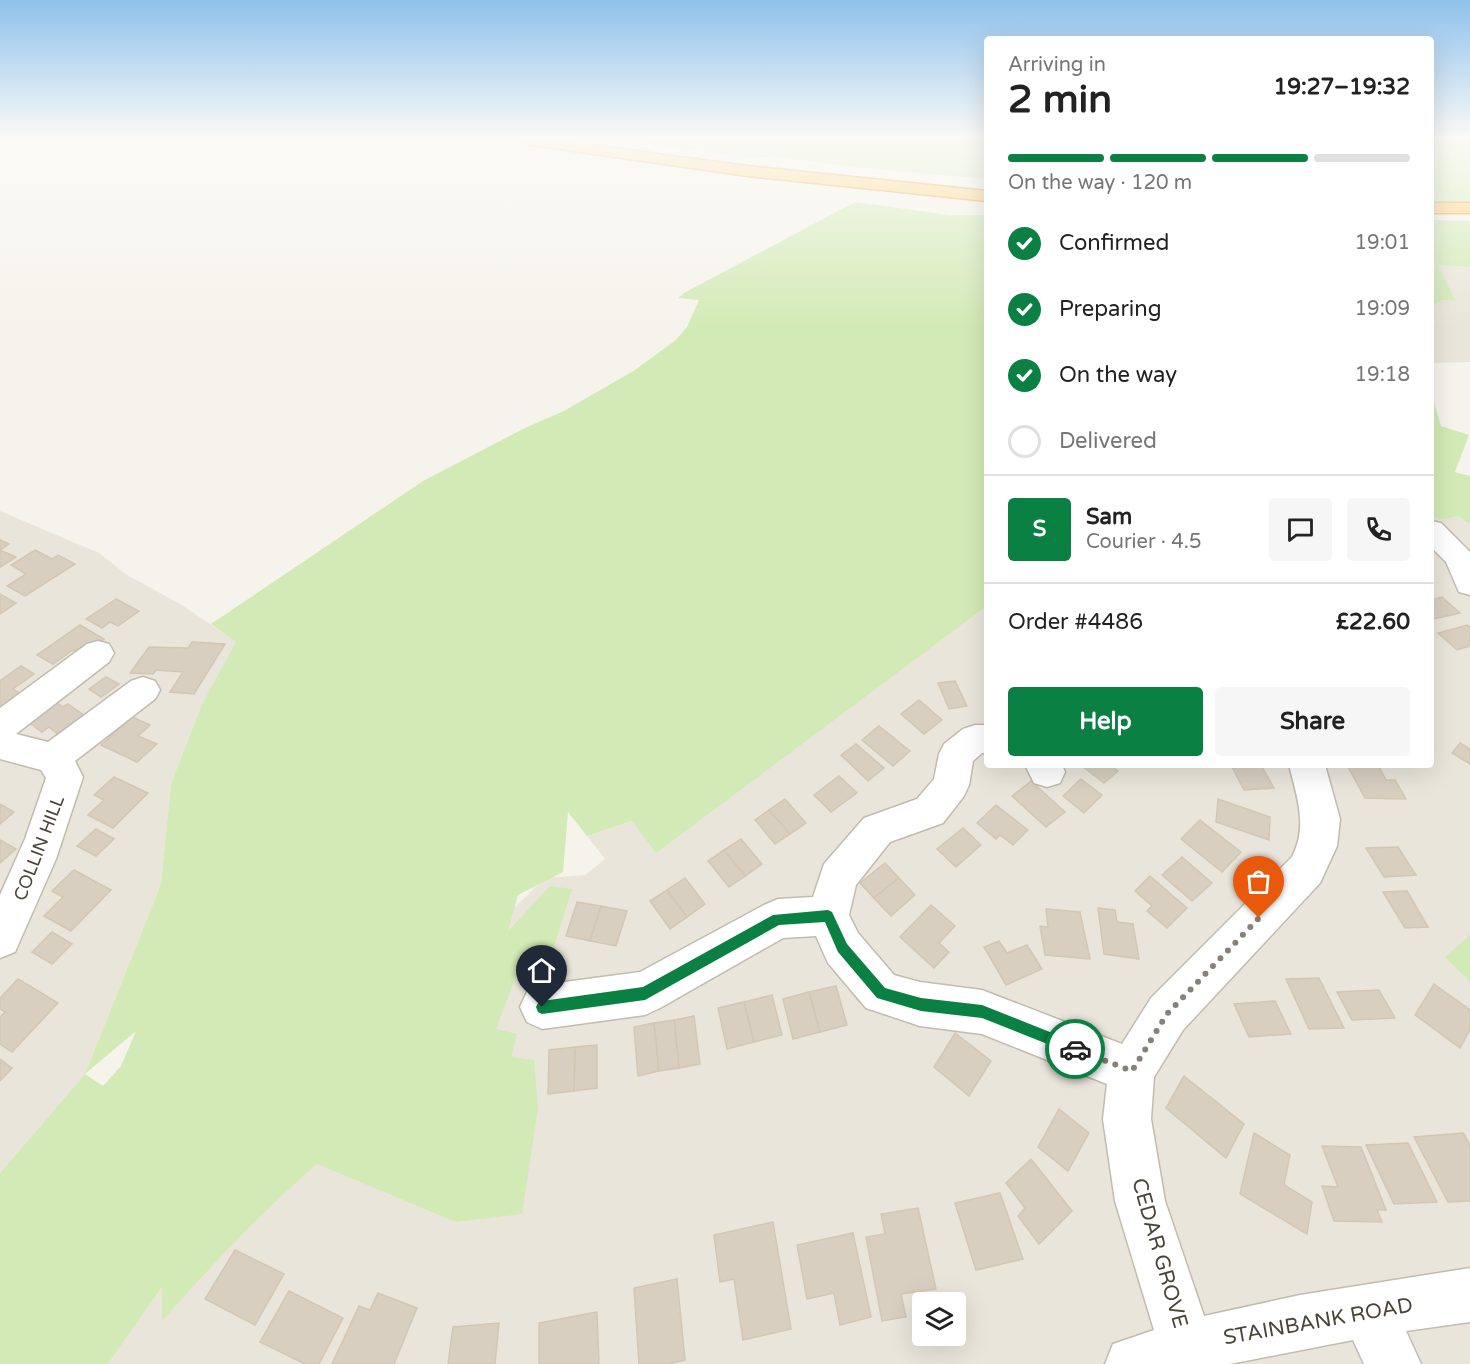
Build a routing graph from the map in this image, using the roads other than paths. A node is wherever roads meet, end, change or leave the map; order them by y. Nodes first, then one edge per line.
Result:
1 (1434, 208) edge
2 (1470, 208) edge
3 (1434, 217) edge
4 (1470, 218) edge
5 (1434, 533) edge
6 (1470, 585) edge
7 (98, 653) dead end
8 (143, 690) dead end
9 (0, 727) edge
10 (984, 739) edge
11 (0, 744) edge
12 (53, 758) junction
13 (1308, 768) edge
14 (828, 916) junction
15 (0, 938) edge
16 (542, 1007) dead end
17 (1132, 1071) junction
18 (1470, 1295) edge
19 (1367, 1311) junction
20 (1187, 1346) junction
21 (1133, 1364) edge
22 (1393, 1364) edge

1 - 2 highway
3 - 4 highway
5 - 6 street
7 - 9 street
8 - 12 street
10 - 14 street
11 - 12 street
12 - 15 street, COLLIN HILL
13 - 17 street, CEDAR GROVE
14 - 16 street
14 - 17 street
17 - 20 street, CEDAR GROVE
18 - 19 street, STAINBANK ROAD
19 - 20 street, STAINBANK ROAD
19 - 22 street
20 - 21 street, STAINBANK ROAD

